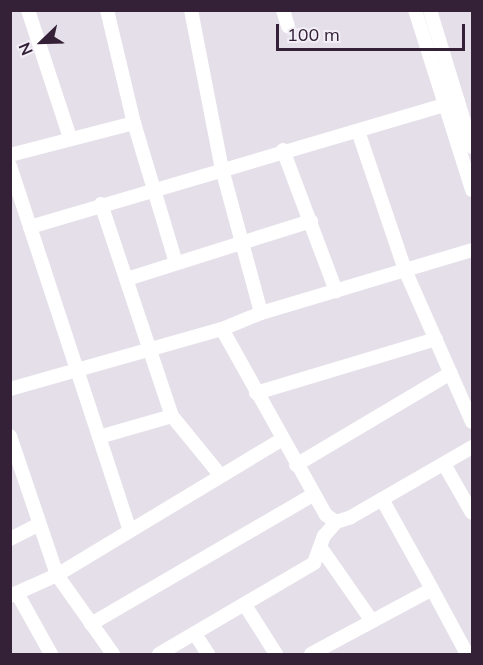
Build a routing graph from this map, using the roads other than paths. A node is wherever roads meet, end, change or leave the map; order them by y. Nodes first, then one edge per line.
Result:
1 (28, 10) edge
2 (107, 10) edge
3 (191, 10) edge
4 (283, 10) edge
5 (415, 10) edge
6 (430, 10) edge
7 (288, 26) dead end
8 (451, 102) junction
9 (134, 123) junction
10 (358, 131) junction
11 (70, 138) junction
12 (472, 147) edge
13 (283, 150) junction
14 (10, 155) edge
15 (10, 166) edge
16 (222, 169) junction
17 (153, 189) junction
18 (472, 190) edge
19 (100, 204) junction
20 (311, 221) junction
21 (30, 227) junction
22 (242, 242) junction
23 (472, 250) edge
24 (176, 263) junction
25 (405, 270) junction
26 (127, 279) junction
27 (336, 291) junction
28 (261, 313) junction
29 (222, 329) junction
30 (436, 339) junction
31 (151, 349) junction
32 (77, 369) junction
33 (451, 373) junction
34 (10, 389) edge
35 (256, 393) junction
36 (172, 416) junction
37 (472, 422) edge
38 (10, 436) edge
39 (99, 437) junction
40 (281, 440) junction
41 (472, 447) edge
42 (296, 465) junction
43 (444, 465) junction
44 (220, 476) junction
45 (314, 494) junction
46 (383, 501) junction
47 (472, 513) edge
48 (336, 522) junction
49 (38, 525) junction
50 (130, 531) junction
51 (10, 539) edge
52 (321, 548) junction
53 (57, 575) junction
54 (432, 589) junction
55 (14, 595) edge
56 (246, 605) junction
57 (372, 621) junction
58 (91, 624) junction
59 (195, 634) junction
60 (109, 653) edge
61 (51, 654) edge
62 (159, 654) edge
63 (208, 654) edge
64 (276, 654) edge
65 (311, 654) edge
66 (466, 654) edge

1 - 11 street
2 - 9 street
3 - 16 street
4 - 7 street
5 - 8 street
6 - 8 street
8 - 10 street
8 - 12 street
8 - 18 street
9 - 11 street
9 - 17 street
10 - 13 street
10 - 25 street
11 - 14 street
13 - 16 street
13 - 20 street
15 - 21 street
16 - 17 street
16 - 22 street
17 - 19 street
17 - 24 street
19 - 21 street
19 - 26 street
20 - 22 street
20 - 27 street
21 - 32 street
22 - 24 street
22 - 28 street
23 - 25 street
24 - 26 street
25 - 27 street
25 - 30 street
26 - 31 street
27 - 28 street
28 - 29 street
29 - 31 street
29 - 35 street
30 - 33 street
30 - 35 street
31 - 32 street
31 - 36 street
32 - 34 street
32 - 39 street
33 - 37 street
33 - 42 street
35 - 40 street
36 - 39 street
36 - 44 street
38 - 49 street
39 - 50 street
40 - 42 street
40 - 44 street
41 - 43 street
42 - 45 street
43 - 46 street
43 - 47 street
44 - 50 street
45 - 48 street
45 - 58 street
46 - 48 street
46 - 54 street
48 - 52 street
49 - 51 street
49 - 53 street
50 - 53 street
52 - 56 street
52 - 57 street
53 - 55 street
53 - 58 street
54 - 57 street
54 - 66 street
55 - 61 street
56 - 59 street
56 - 64 street
57 - 65 street
58 - 60 street
59 - 62 street
59 - 63 street

